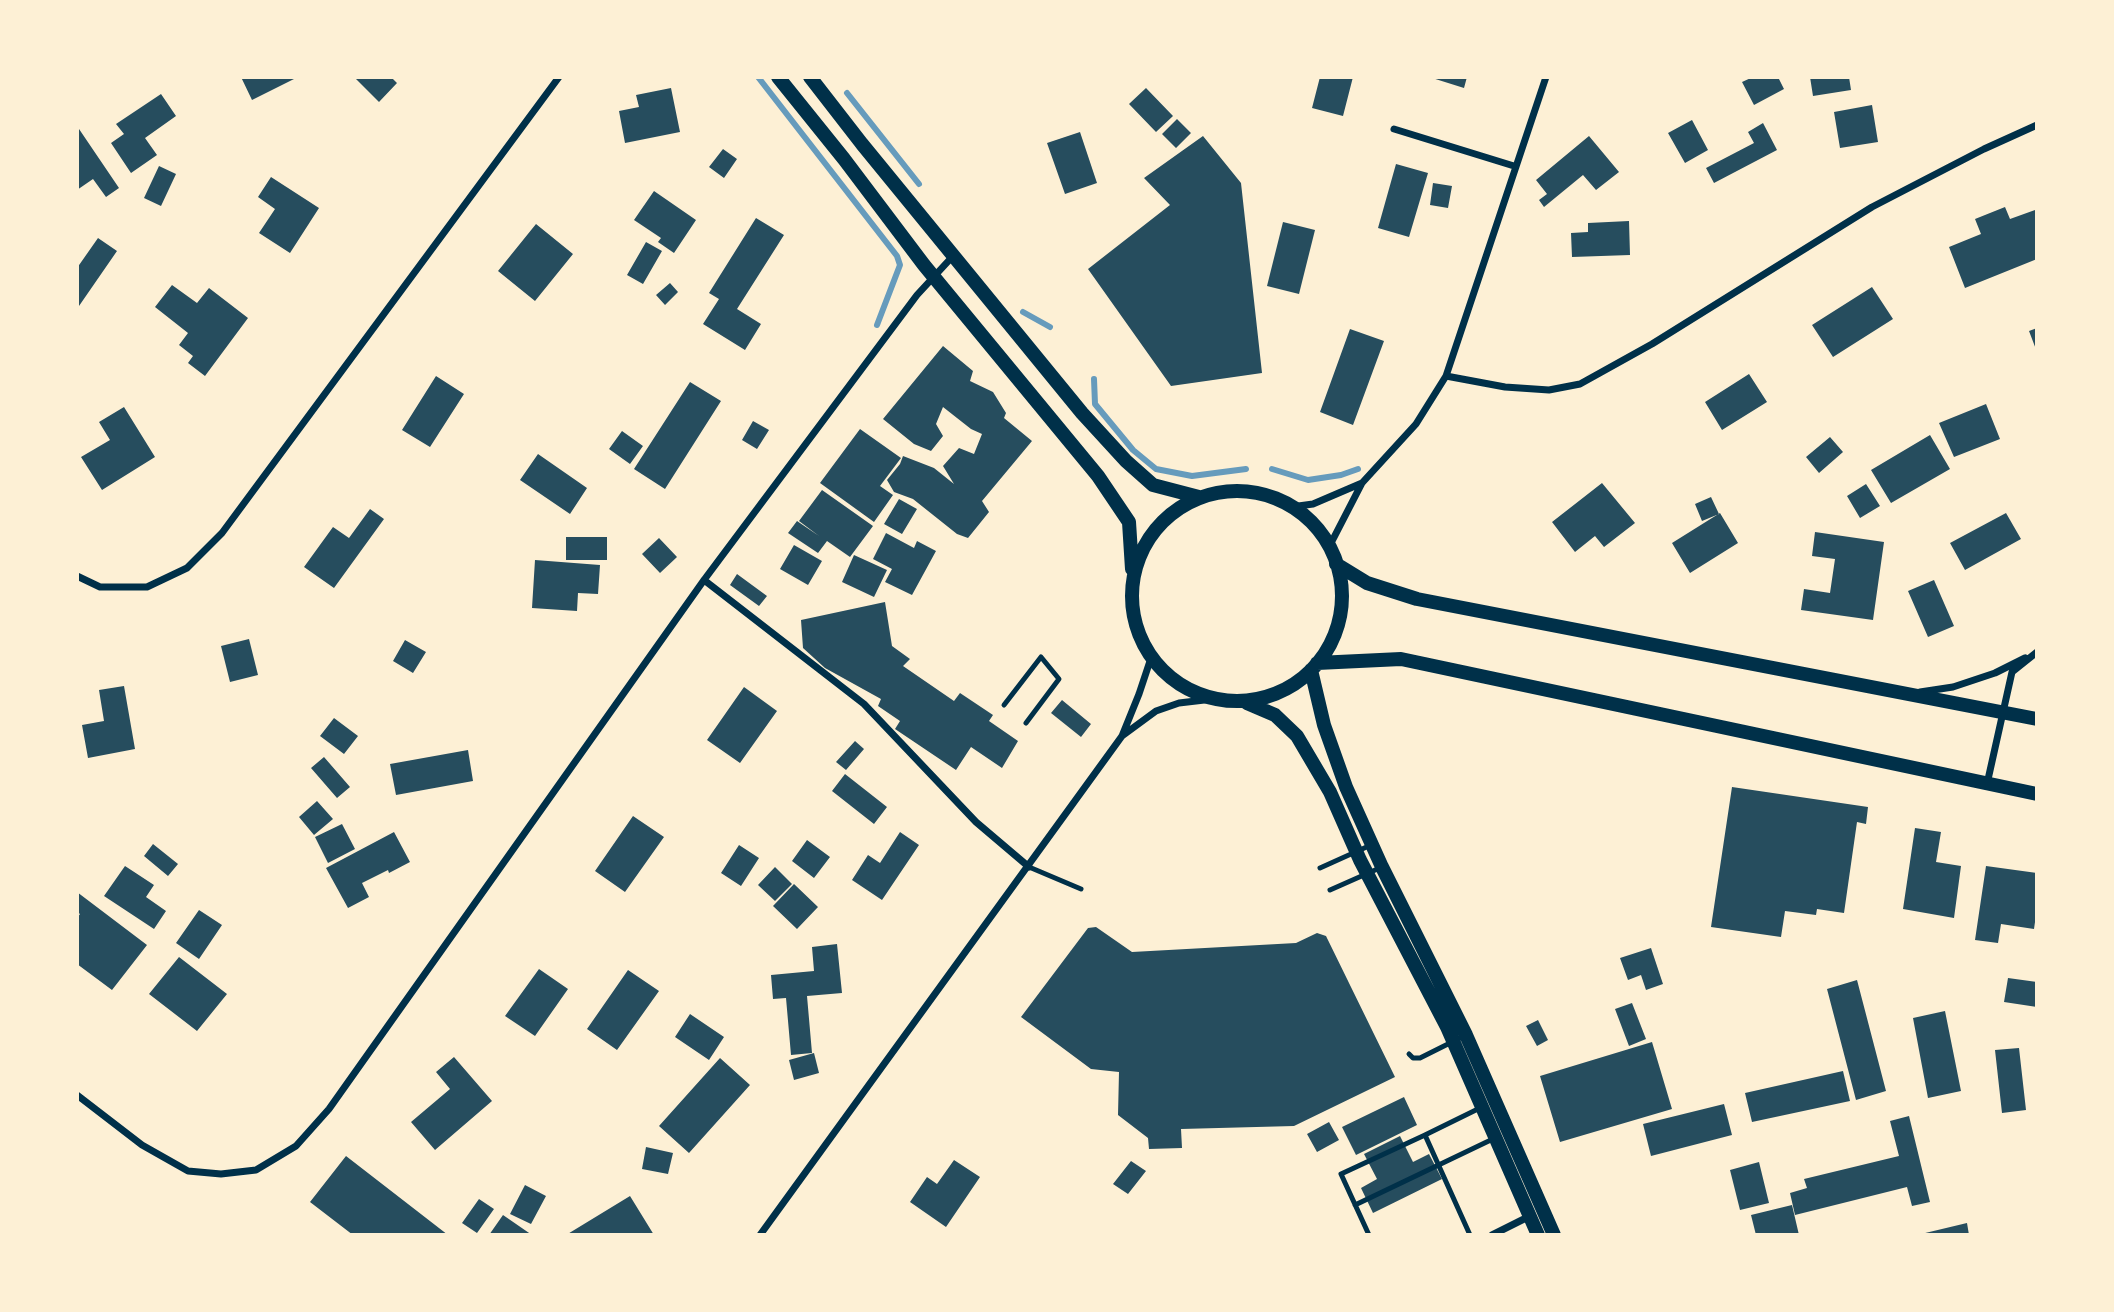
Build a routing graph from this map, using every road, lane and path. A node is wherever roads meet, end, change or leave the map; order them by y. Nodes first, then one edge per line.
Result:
1 (559, 77) edge
2 (778, 77) edge
3 (810, 77) edge
4 (1546, 77) edge
5 (2037, 125) edge
6 (1394, 129) dead end
7 (1514, 166) junction
8 (954, 255) junction
9 (934, 276) junction
10 (1446, 376) junction
11 (1362, 483) junction
12 (1199, 496) junction
13 (1291, 507) junction
14 (1329, 547) junction
15 (1336, 564) junction
16 (77, 576) edge
17 (1133, 576) junction
18 (704, 580) junction
19 (2036, 653) edge
20 (1151, 658) junction
21 (1314, 666) junction
22 (1909, 694) junction
23 (1213, 699) junction
24 (1247, 703) junction
25 (1004, 705) dead end
26 (2004, 712) junction
27 (2037, 719) edge
28 (1027, 723) dead end
29 (1122, 736) junction
30 (1987, 785) junction
31 (2037, 794) edge
32 (1371, 845) junction
33 (1357, 851) junction
34 (1029, 867) junction
35 (1382, 867) junction
36 (1320, 868) dead end
37 (1368, 873) junction
38 (1081, 889) dead end
39 (1329, 890) dead end
40 (1460, 1039) junction
41 (1409, 1054) dead end
42 (77, 1095) edge
43 (1488, 1104) junction
44 (1502, 1134) junction
45 (1425, 1135) junction
46 (1439, 1166) junction
47 (1355, 1205) junction
48 (1537, 1213) junction
49 (760, 1235) edge
50 (1369, 1235) edge
51 (1470, 1235) edge
52 (1492, 1235) edge
53 (1538, 1235) edge
54 (1554, 1235) edge

1 - 16 street
2 - 9 main road
3 - 8 main road
4 - 7 street
5 - 10 street
6 - 7 street
7 - 10 street
8 - 9 street
8 - 12 main road
9 - 17 main road
9 - 18 street
10 - 11 street
11 - 13 street
11 - 14 street
12 - 13 main road
12 - 17 main road
13 - 14 main road
14 - 15 main road
15 - 21 main road
15 - 22 main road
17 - 20 main road
18 - 34 street
18 - 42 street
19 - 22 street
19 - 26 street
20 - 23 main road
20 - 29 street
21 - 24 main road
21 - 30 main road
21 - 32 main road
22 - 26 main road
23 - 24 main road
23 - 29 street
24 - 33 main road
25 - 28 lane
26 - 27 main road
26 - 30 street
29 - 34 street
30 - 31 main road
32 - 33 lane
32 - 35 main road
33 - 36 lane
33 - 37 main road
34 - 38 lane
34 - 49 street
35 - 37 lane
35 - 40 main road
37 - 39 lane
37 - 40 main road
40 - 41 lane
40 - 43 main road
43 - 44 main road
43 - 45 lane
44 - 46 lane
44 - 48 main road
45 - 46 lane
45 - 47 lane
46 - 47 lane
46 - 51 lane
47 - 50 lane
48 - 52 street
48 - 53 main road
48 - 54 main road

